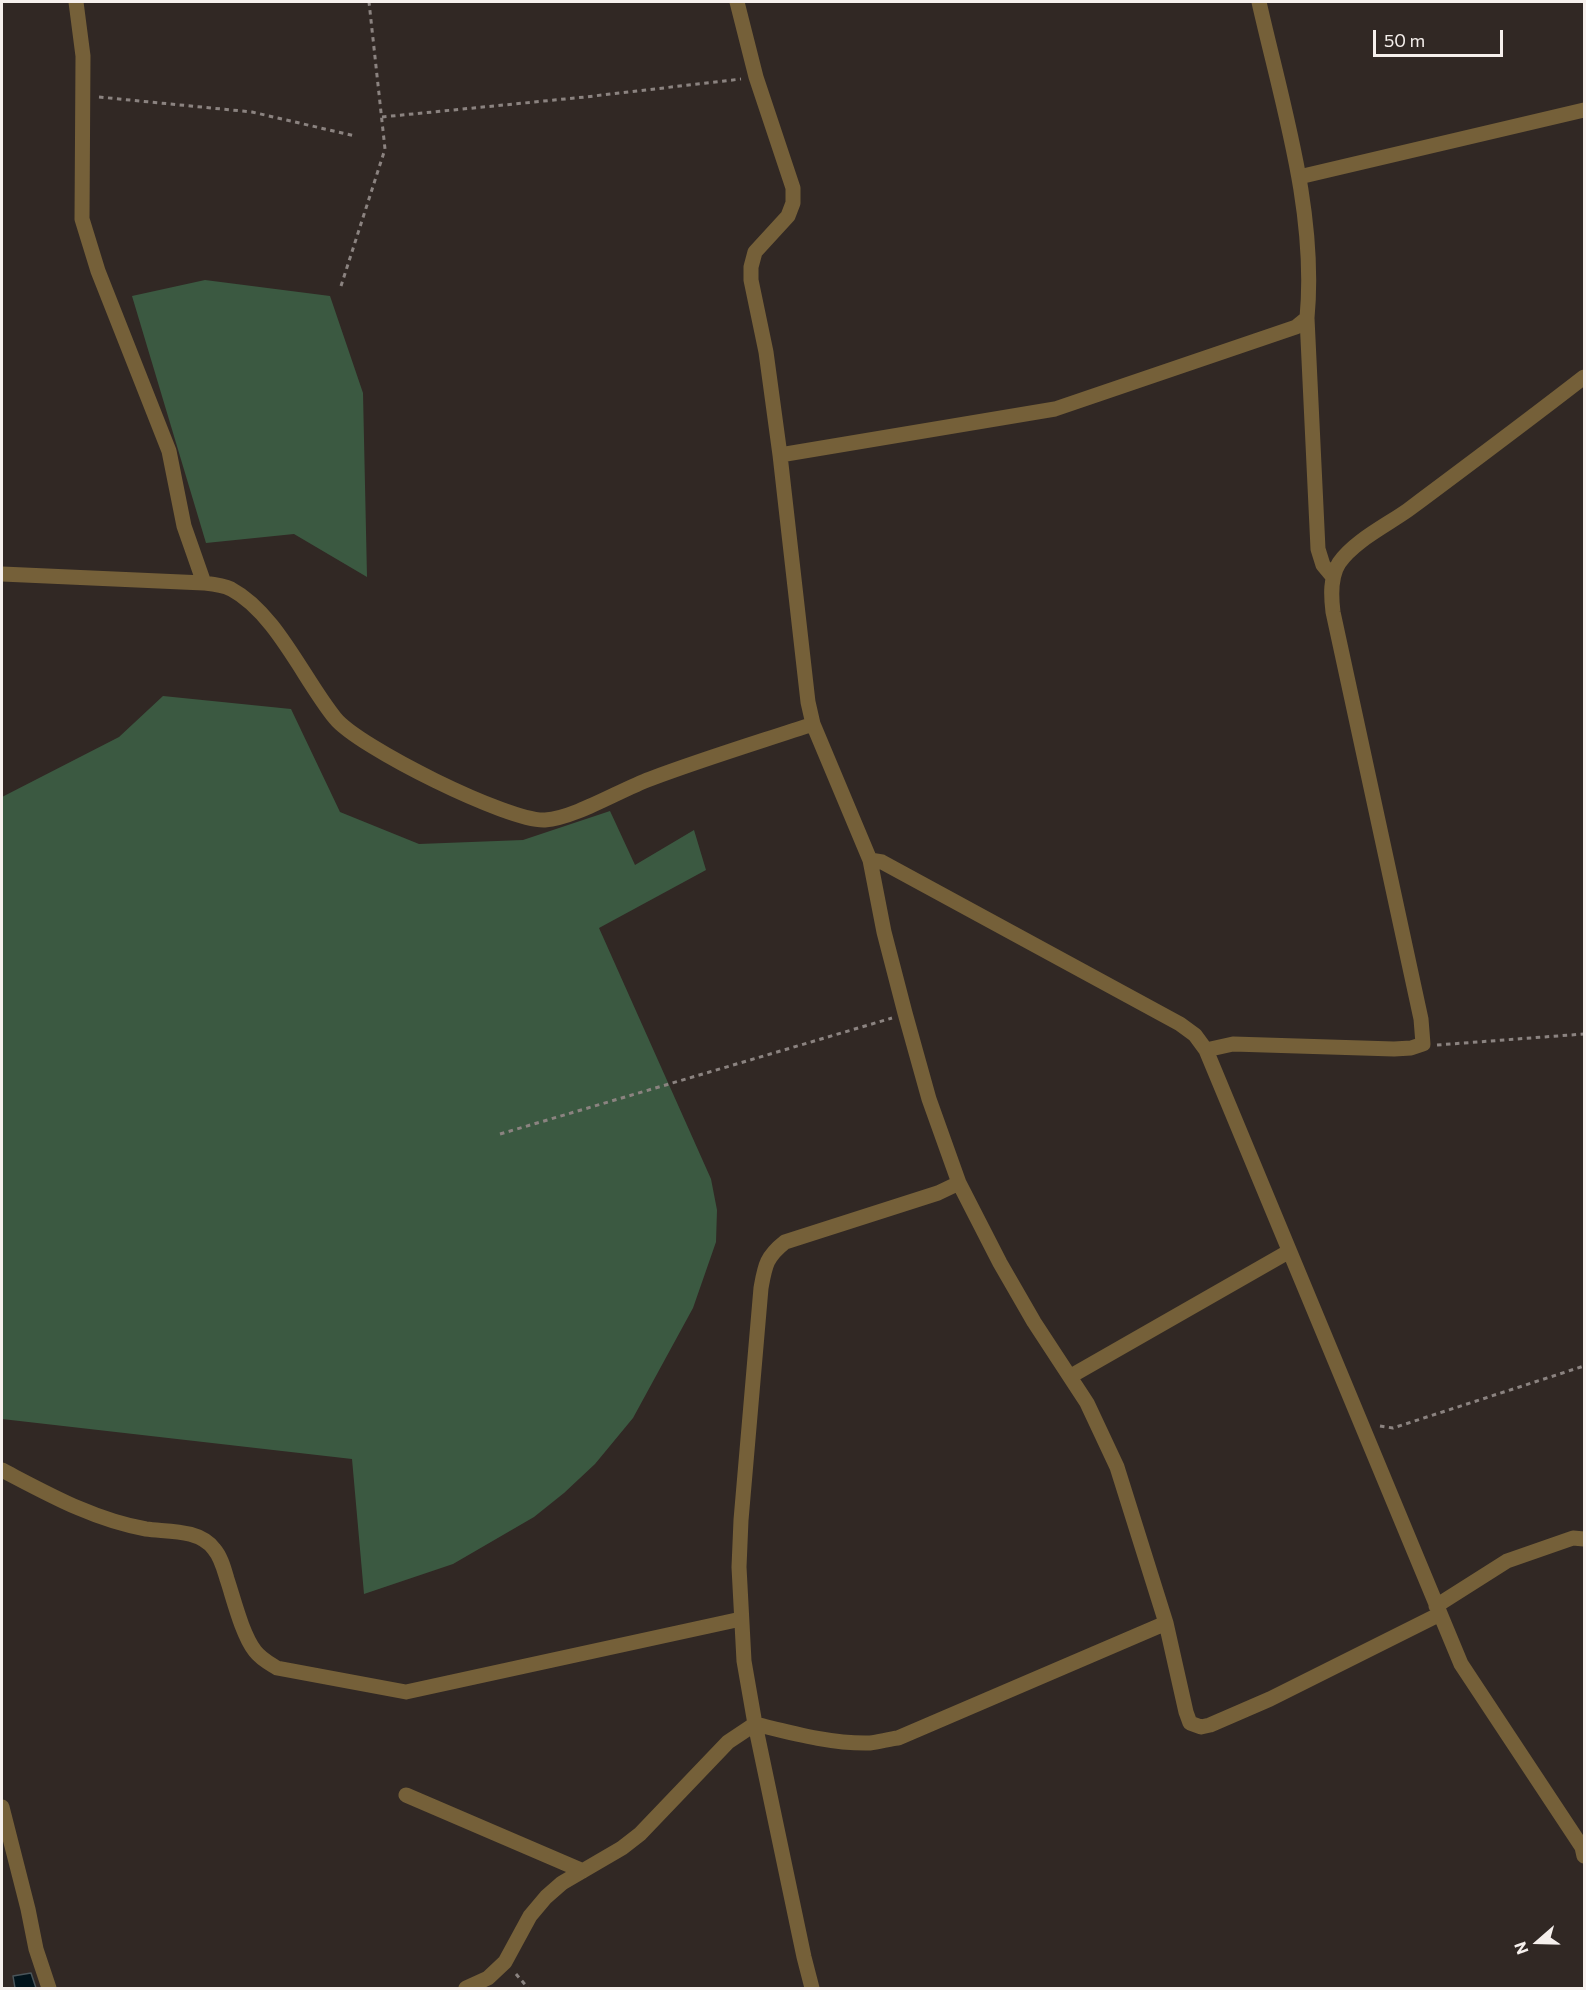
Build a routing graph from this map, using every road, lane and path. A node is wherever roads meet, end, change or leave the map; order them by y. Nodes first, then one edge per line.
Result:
1 (76, 2) edge
2 (369, 2) edge
3 (737, 2) edge
4 (1259, 2) edge
5 (756, 77) junction
6 (82, 95) junction
7 (1584, 110) edge
8 (382, 117) junction
9 (355, 136) dead end
10 (1299, 177) junction
11 (341, 286) dead end
12 (1306, 318) junction
13 (1584, 377) edge
14 (780, 455) junction
15 (2, 574) edge
16 (1333, 577) junction
17 (204, 583) junction
18 (813, 724) junction
19 (870, 860) junction
20 (905, 1014) junction
21 (1584, 1034) edge
22 (1423, 1044) junction
23 (1206, 1050) junction
24 (500, 1134) dead end
25 (959, 1183) junction
26 (1288, 1252) junction
27 (1584, 1366) edge
28 (1071, 1376) junction
29 (1359, 1422) junction
30 (2, 1470) edge
31 (1584, 1539) edge
32 (1438, 1610) junction
33 (741, 1619) junction
34 (1166, 1623) junction
35 (755, 1724) junction
36 (406, 1795) dead end
37 (2, 1807) edge
38 (1584, 1856) edge
39 (583, 1871) junction
40 (49, 1989) edge
41 (466, 1989) edge
42 (812, 1989) edge

1 - 6 street
2 - 8 path
3 - 5 street
4 - 10 street
5 - 8 path
5 - 14 street
6 - 9 path
6 - 17 street
7 - 10 street
8 - 11 path
10 - 12 street
12 - 14 street
12 - 16 street
13 - 16 street
14 - 18 street
15 - 17 street
16 - 22 street
17 - 18 street
18 - 19 street
19 - 20 street
19 - 23 street
20 - 24 path
20 - 25 street
21 - 22 path
22 - 23 street
23 - 26 street
25 - 28 street
25 - 33 street
26 - 28 street
26 - 29 street
27 - 29 path
28 - 34 street
29 - 32 street
30 - 33 street
31 - 32 street
32 - 34 street
32 - 38 street
33 - 35 street
34 - 35 street
35 - 39 street
35 - 42 street
36 - 39 street
37 - 40 street
39 - 41 street

